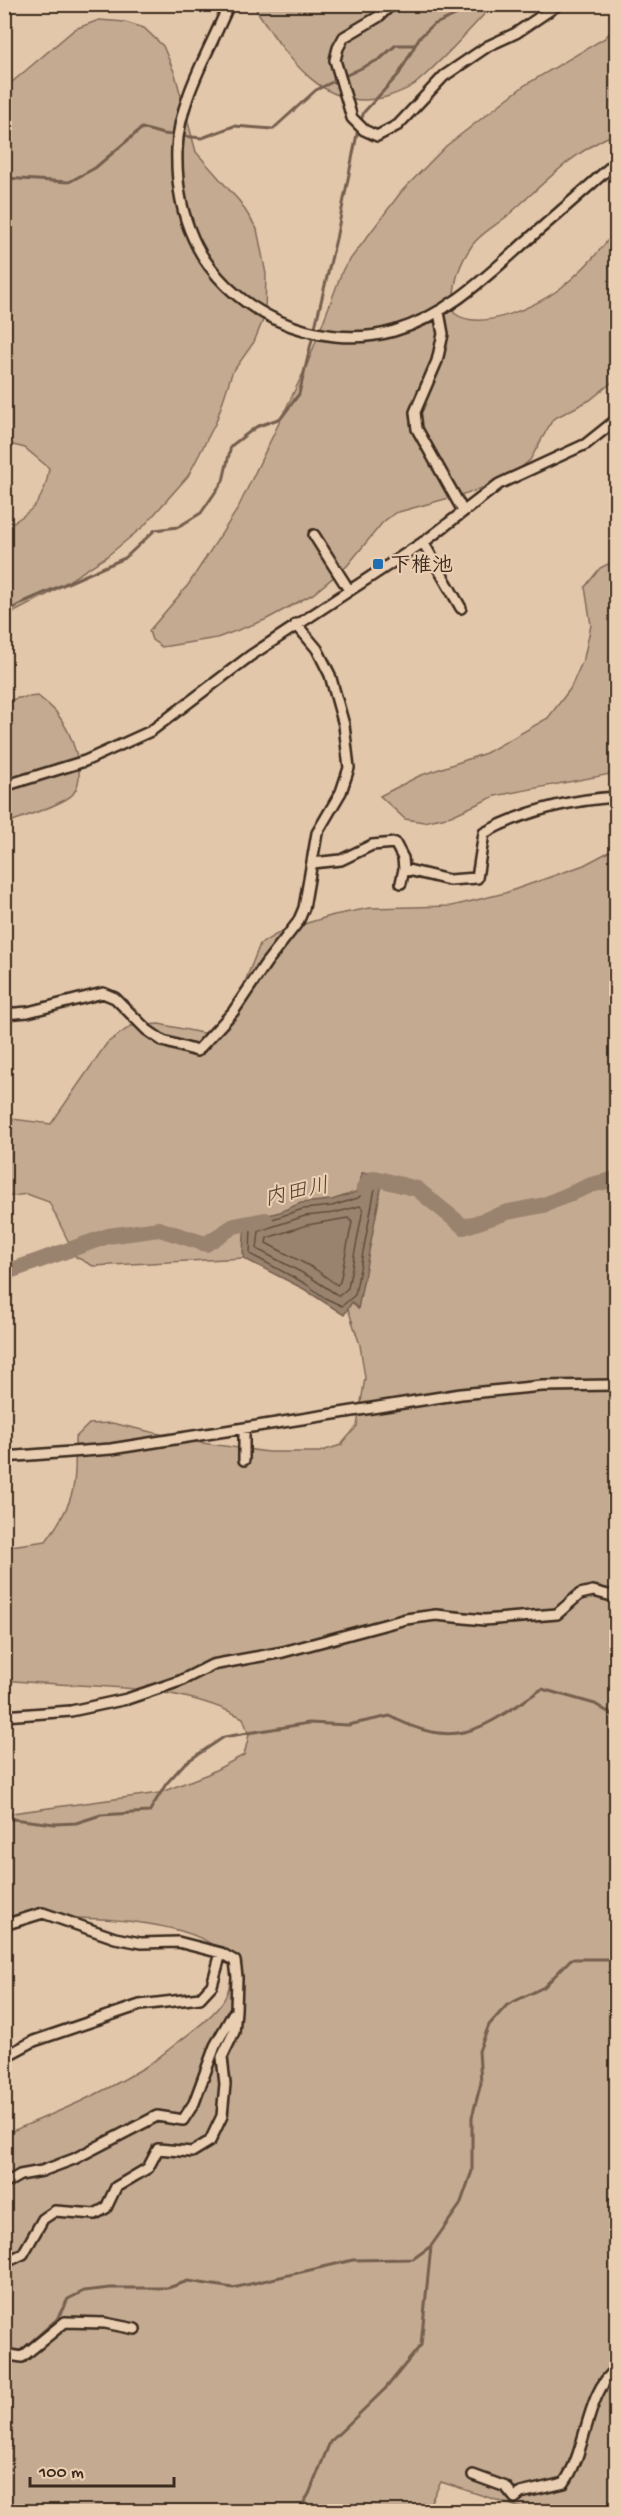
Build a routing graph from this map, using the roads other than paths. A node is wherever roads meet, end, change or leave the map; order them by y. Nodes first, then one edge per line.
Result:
1 (229, 4) edge
2 (392, 4) edge
3 (559, 4) edge
4 (616, 162) edge
5 (439, 312) junction
6 (616, 420) edge
7 (463, 511) junction
8 (314, 535) dead end
9 (423, 542) junction
10 (349, 590) junction
11 (461, 608) dead end
12 (296, 624) junction
13 (4, 786) edge
14 (616, 797) edge
15 (312, 863) junction
16 (404, 869) junction
17 (401, 883) dead end
18 (4, 1014) edge
19 (616, 1385) edge
20 (244, 1429) junction
21 (4, 1456) edge
22 (244, 1460) dead end
23 (616, 1597) edge
24 (4, 1716) edge
25 (4, 1926) edge
26 (221, 1953) junction
27 (236, 2010) junction
28 (4, 2057) edge
29 (4, 2184) edge
30 (4, 2263) edge
31 (135, 2329) dead end
32 (6, 2354) edge
33 (616, 2370) edge
34 (473, 2475) dead end

1 - 5 street
2 - 3 street
4 - 5 street
5 - 7 street
6 - 7 street
7 - 9 street
8 - 10 street
9 - 10 street
9 - 11 street
10 - 12 street
12 - 13 street
12 - 15 street
14 - 16 street
15 - 16 street
15 - 18 street
16 - 17 street
19 - 20 street
20 - 21 street
20 - 22 street
23 - 24 street
25 - 26 street
26 - 27 street
26 - 28 street
27 - 29 street
27 - 30 street
31 - 32 street
33 - 34 street

